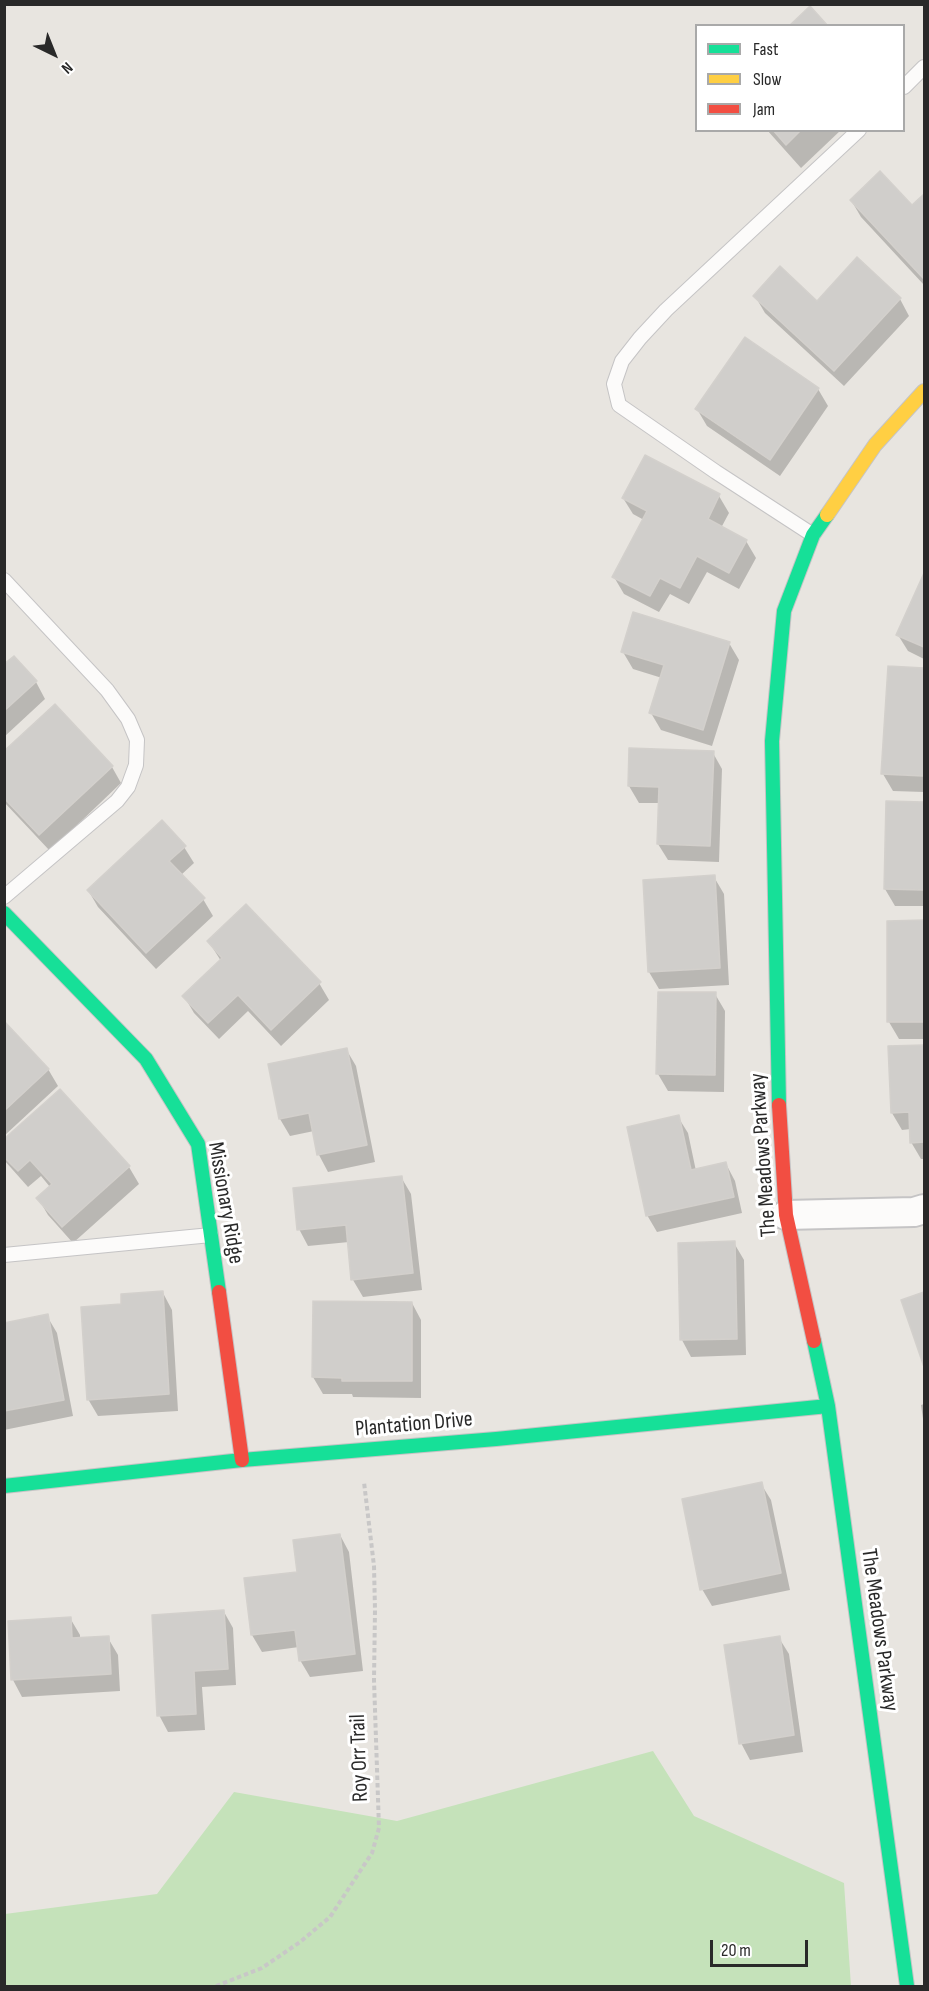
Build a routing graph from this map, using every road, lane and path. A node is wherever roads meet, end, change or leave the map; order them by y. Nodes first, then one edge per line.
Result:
1 (924, 67) edge
2 (905, 85) edge
3 (857, 132) edge
4 (924, 391) edge
5 (813, 536) junction
6 (4, 580) edge
7 (4, 897) edge
8 (4, 913) edge
9 (924, 1209) edge
10 (786, 1215) junction
11 (211, 1235) junction
12 (4, 1256) edge
13 (828, 1406) junction
14 (360, 1450) junction
15 (243, 1460) junction
16 (4, 1486) edge
17 (216, 1986) edge
18 (907, 1986) edge

1 - 2 lane
3 - 5 lane
4 - 5 street, The Meadows Parkway
5 - 10 street, The Meadows Parkway
6 - 7 lane
8 - 11 street, Missionary Ridge
9 - 10 street
10 - 13 street, The Meadows Parkway
11 - 12 lane
11 - 15 street, Missionary Ridge
13 - 14 street, Plantation Drive
13 - 18 street, The Meadows Parkway
14 - 15 street, Plantation Drive
14 - 17 path, Roy Orr Trail
15 - 16 street, Plantation Drive

